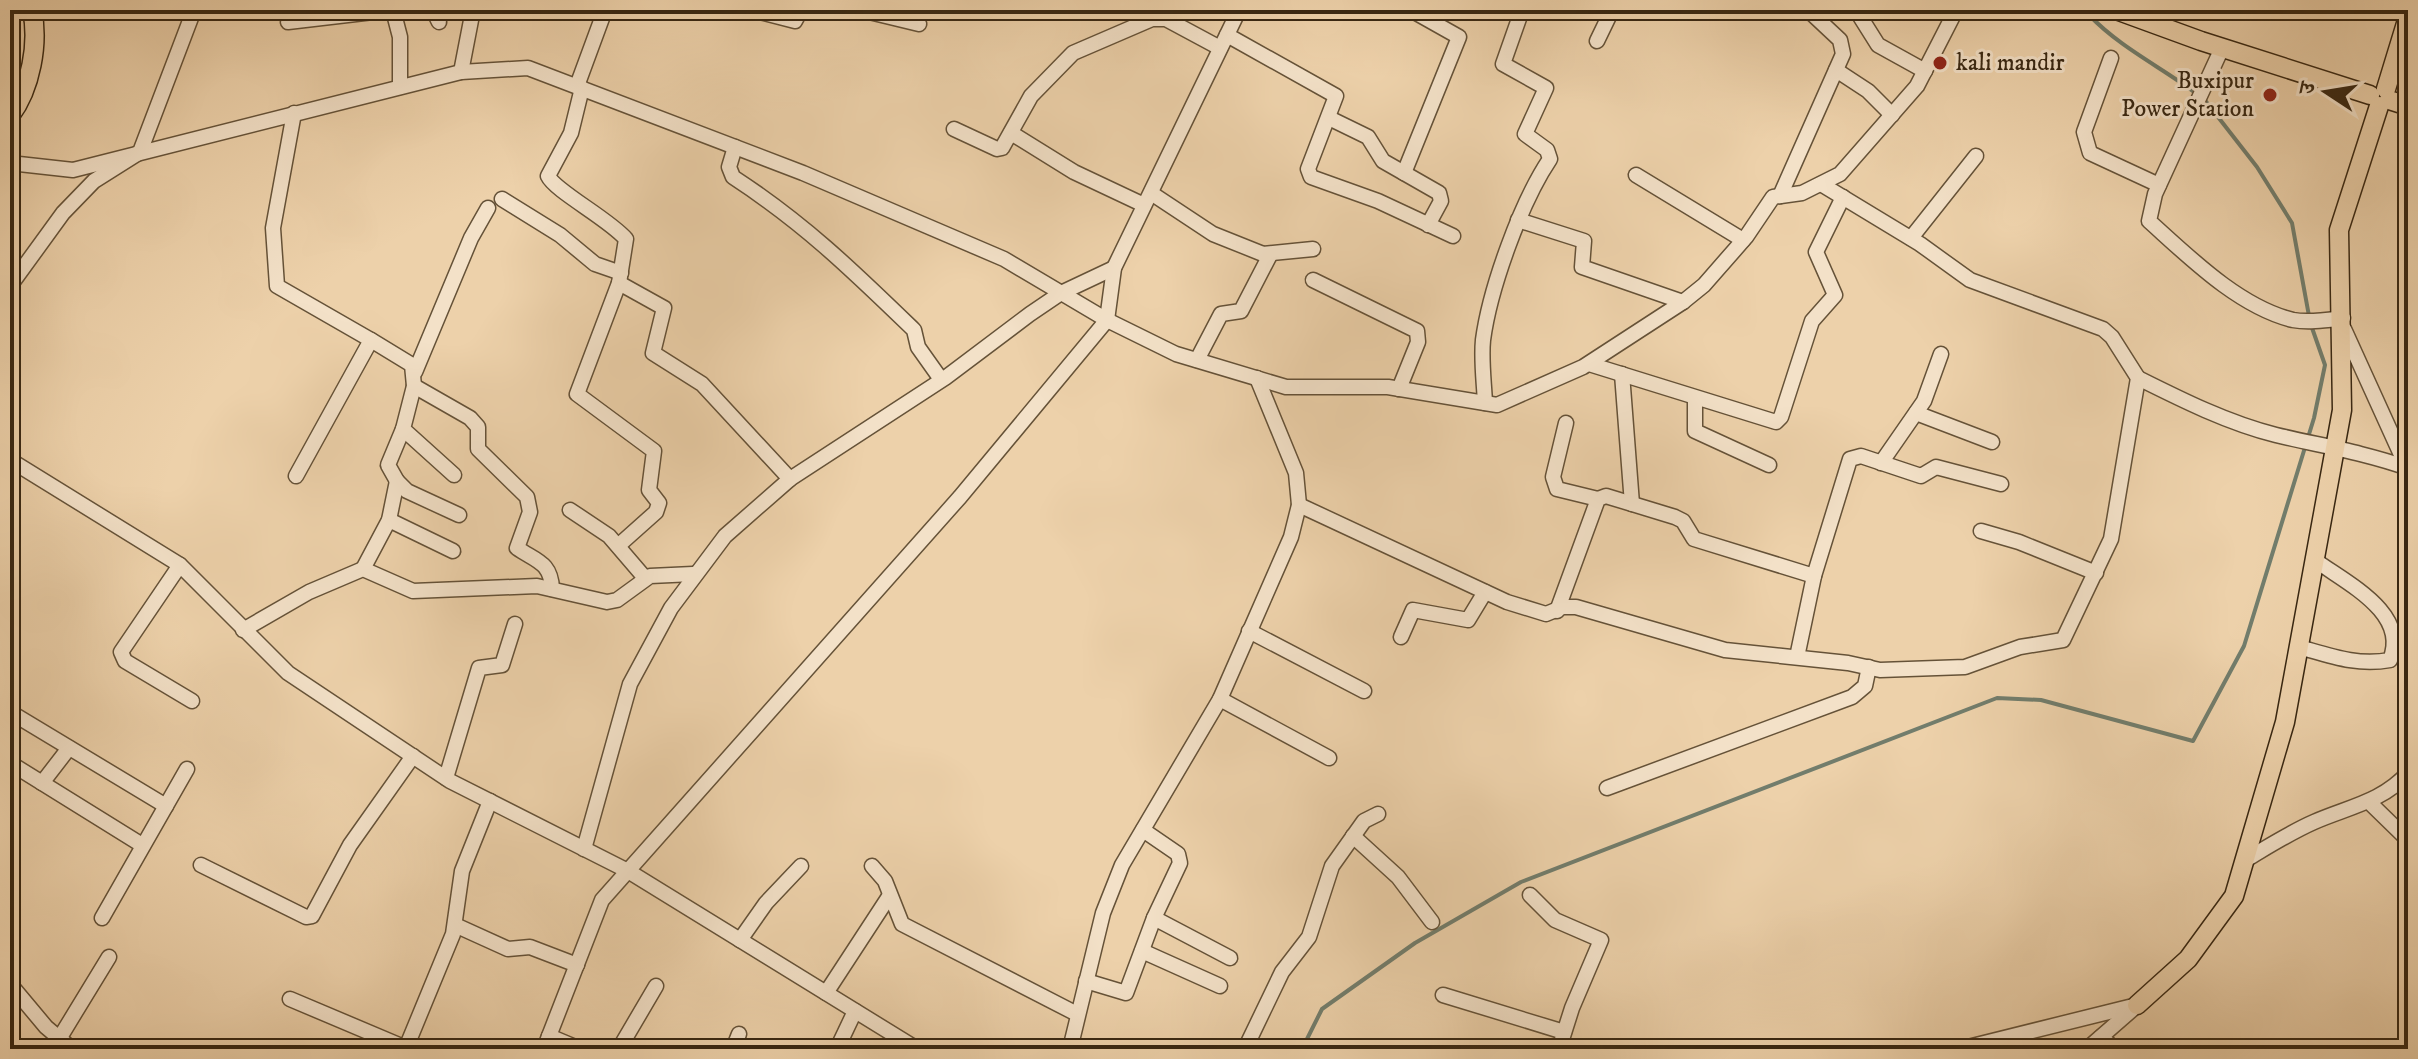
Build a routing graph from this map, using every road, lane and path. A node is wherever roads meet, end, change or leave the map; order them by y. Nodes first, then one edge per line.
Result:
1 (32, 10) edge
2 (194, 10) edge
3 (392, 10) edge
4 (473, 10) edge
5 (605, 10) edge
6 (752, 10) edge
7 (801, 10) edge
8 (861, 10) edge
9 (1239, 10) edge
10 (1411, 10) edge
11 (1522, 10) edge
12 (1612, 10) edge
13 (1808, 10) edge
14 (1856, 10) edge
15 (1956, 10) edge
16 (2116, 10) edge
17 (1155, 15) edge
18 (2408, 17) edge
19 (288, 22) dead end
20 (919, 24) dead end
21 (1597, 41) dead end
22 (1224, 42) junction
23 (2222, 48) junction
24 (2111, 58) dead end
25 (1836, 70) junction
26 (1925, 71) junction
27 (461, 72) junction
28 (400, 87) junction
29 (580, 87) junction
30 (2381, 97) junction
31 (2408, 106) edge
32 (294, 113) junction
33 (1892, 115) junction
34 (10, 116) edge
35 (1329, 118) junction
36 (954, 129) dead end
37 (1011, 133) junction
38 (735, 147) junction
39 (140, 152) junction
40 (1976, 156) dead end
41 (10, 163) edge
42 (1404, 173) junction
43 (1636, 175) dead end
44 (1821, 184) junction
45 (2159, 185) junction
46 (1780, 196) junction
47 (1843, 197) junction
48 (502, 199) dead end
49 (1148, 199) junction
50 (488, 208) dead end
51 (1518, 220) junction
52 (1428, 225) junction
53 (1453, 236) dead end
54 (1911, 238) junction
55 (1743, 240) junction
56 (1313, 249) dead end
57 (1270, 255) junction
58 (1114, 268) junction
59 (620, 278) junction
60 (1313, 280) dead end
61 (10, 286) edge
62 (1061, 293) junction
63 (1683, 302) junction
64 (1107, 320) junction
65 (2343, 323) junction
66 (371, 340) junction
67 (1941, 354) dead end
68 (1197, 360) junction
69 (1589, 364) junction
70 (1622, 374) junction
71 (940, 378) junction
72 (1257, 378) junction
73 (2138, 378) junction
74 (414, 379) junction
75 (1399, 389) junction
76 (1695, 398) junction
77 (1485, 403) junction
78 (1916, 413) junction
79 (1566, 423) dead end
80 (403, 429) junction
81 (1992, 442) dead end
82 (2336, 446) junction
83 (10, 460) edge
84 (1881, 463) junction
85 (1769, 465) dead end
86 (2408, 469) edge
87 (454, 475) dead end
88 (296, 476) dead end
89 (790, 479) junction
90 (397, 481) junction
91 (2001, 484) dead end
92 (1598, 499) junction
93 (1632, 504) junction
94 (1299, 505) junction
95 (570, 510) dead end
96 (459, 515) dead end
97 (389, 520) junction
98 (1981, 531) dead end
99 (619, 545) junction
100 (453, 551) dead end
101 (2315, 560) junction
102 (180, 565) junction
103 (363, 569) junction
104 (2096, 573) junction
105 (693, 574) junction
106 (1814, 576) junction
107 (645, 578) junction
108 (552, 589) junction
109 (1485, 592) junction
110 (1557, 611) junction
111 (515, 624) dead end
112 (243, 630) junction
113 (1249, 631) junction
114 (1401, 637) dead end
115 (2299, 647) junction
116 (1797, 657) junction
117 (1869, 667) junction
118 (1364, 691) dead end
119 (1220, 699) junction
120 (192, 701) dead end
121 (10, 712) edge
122 (69, 748) junction
123 (413, 756) junction
124 (1329, 758) dead end
125 (10, 763) edge
126 (187, 769) dead end
127 (2408, 773) edge
128 (446, 778) junction
129 (42, 783) junction
130 (1607, 788) dead end
131 (490, 801) junction
132 (2369, 802) junction
133 (166, 806) junction
134 (1378, 814) dead end
135 (1143, 830) junction
136 (1353, 836) junction
137 (2408, 840) edge
138 (142, 845) junction
139 (584, 849) junction
140 (2247, 859) junction
141 (201, 865) dead end
142 (801, 866) dead end
143 (872, 866) dead end
144 (628, 871) junction
145 (890, 895) junction
146 (1530, 895) dead end
147 (102, 918) dead end
148 (1154, 918) junction
149 (1432, 922) dead end
150 (455, 925) junction
151 (740, 940) junction
152 (1142, 951) junction
153 (109, 957) dead end
154 (1230, 958) dead end
155 (577, 965) junction
156 (1086, 981) junction
157 (10, 984) edge
158 (656, 986) dead end
159 (1220, 986) dead end
160 (826, 993) junction
161 (1443, 995) dead end
162 (290, 999) dead end
163 (2137, 1005) junction
164 (855, 1011) junction
165 (1077, 1014) junction
166 (1564, 1032) junction
167 (739, 1034) dead end
168 (2101, 1037) junction
169 (59, 1039) junction
170 (547, 1043) edge
171 (72, 1049) edge
172 (580, 1049) edge
173 (619, 1049) edge
174 (733, 1049) edge
175 (837, 1049) edge
176 (917, 1049) edge
177 (1070, 1049) edge
178 (1245, 1049) edge
179 (1559, 1049) edge
180 (1960, 1049) edge
181 (2087, 1049) edge
182 (2115, 1049) edge

1 - 34 main road
2 - 39 street
3 - 19 street
3 - 28 street
4 - 27 street
5 - 29 street
6 - 7 street
8 - 20 street
9 - 22 street
10 - 42 street
11 - 51 street
12 - 21 street
13 - 25 street
14 - 26 street
15 - 26 street
16 - 23 main road
17 - 22 street
17 - 37 street
18 - 30 main road
22 - 35 street
22 - 49 street
23 - 30 main road
23 - 45 street
24 - 45 street
25 - 33 street
25 - 46 street
26 - 33 street
27 - 28 street
27 - 29 street
28 - 32 street
29 - 38 street
29 - 59 street
30 - 31 main road
30 - 65 main road
32 - 39 street
32 - 66 street
33 - 44 street
35 - 42 street
35 - 52 street
36 - 37 street
37 - 49 street
38 - 62 street
38 - 71 street
39 - 41 street
39 - 61 street
40 - 54 street
42 - 52 street
43 - 55 street
44 - 46 street
44 - 47 street
45 - 65 street
46 - 55 street
47 - 54 street
47 - 76 street
48 - 59 street
49 - 57 street
49 - 58 street
50 - 74 street
51 - 63 street
51 - 77 street
52 - 53 street
54 - 73 street
55 - 63 street
56 - 57 street
57 - 68 street
58 - 62 street
58 - 64 street
59 - 89 street
59 - 99 street
60 - 75 street
62 - 64 street
62 - 71 street
63 - 69 street
64 - 68 street
64 - 144 street
65 - 82 main road
65 - 86 street
66 - 74 street
66 - 88 street
67 - 78 street
68 - 72 street
69 - 70 street
69 - 77 street
70 - 76 street
70 - 93 street
71 - 89 street
72 - 75 street
72 - 94 street
73 - 82 street
73 - 104 street
74 - 80 street
74 - 108 street
75 - 77 street
76 - 85 street
78 - 81 street
78 - 84 street
79 - 92 street
80 - 87 street
80 - 90 street
82 - 86 street
82 - 101 main road
83 - 102 street
84 - 91 street
84 - 106 street
89 - 105 street
90 - 96 street
90 - 97 street
92 - 93 street
92 - 110 street
93 - 106 street
94 - 109 street
94 - 113 street
95 - 99 street
97 - 100 street
97 - 103 street
98 - 104 street
99 - 107 street
101 - 115 main road
101 - 115 street
102 - 112 street
102 - 120 street
103 - 108 street
103 - 112 street
104 - 117 street
105 - 107 street
105 - 139 street
106 - 116 street
107 - 108 street
109 - 110 street
109 - 114 street
110 - 116 street
111 - 128 street
112 - 123 street
113 - 118 street
113 - 119 street
115 - 140 main road
116 - 117 street
117 - 130 street
119 - 124 street
119 - 135 street
121 - 122 street
122 - 129 street
122 - 133 street
123 - 128 street
123 - 141 street
125 - 129 street
126 - 133 street
127 - 132 street
128 - 131 street
129 - 138 street
131 - 139 street
131 - 150 street
132 - 137 street
132 - 140 street
133 - 138 street
134 - 136 street
135 - 148 street
135 - 156 street
136 - 149 street
136 - 178 street
138 - 147 street
139 - 144 street
140 - 163 main road
142 - 151 street
143 - 145 street
144 - 151 street
144 - 155 street
145 - 160 street
145 - 165 street
146 - 166 street
148 - 152 street
148 - 154 street
150 - 155 street
150 - 162 street
151 - 160 street
152 - 156 street
152 - 159 street
153 - 169 street
155 - 170 street
156 - 165 street
157 - 169 street
158 - 173 street
160 - 164 street
161 - 166 street
163 - 168 street
163 - 180 street
164 - 175 street
164 - 176 street
165 - 177 street
166 - 179 street
167 - 174 street
168 - 181 street
168 - 182 street
169 - 171 street
170 - 172 street

